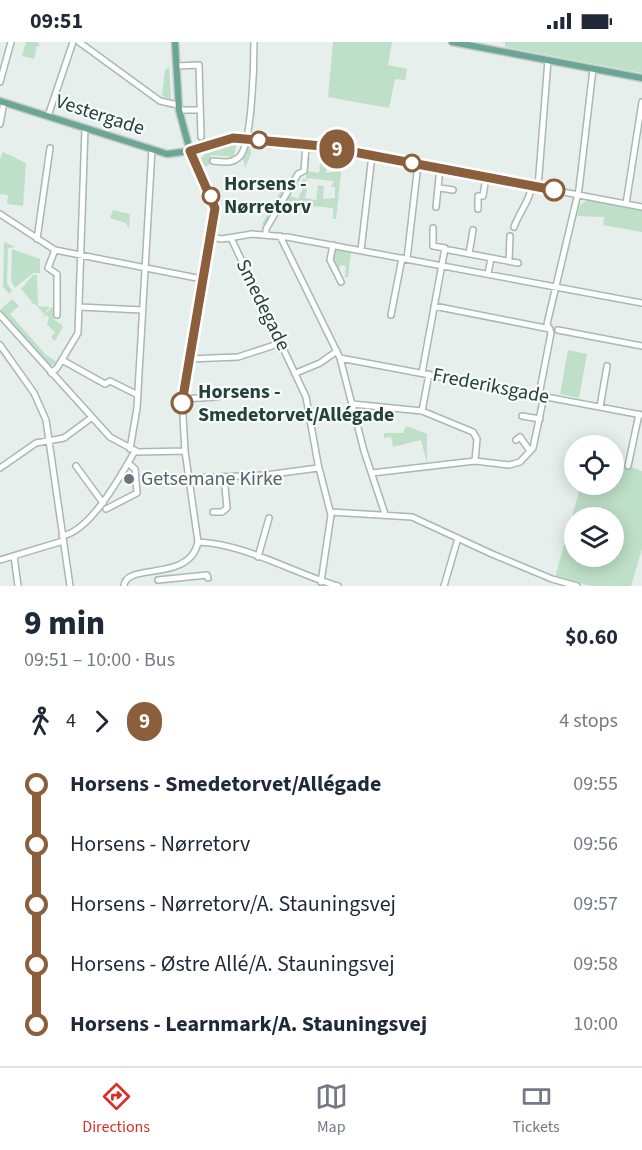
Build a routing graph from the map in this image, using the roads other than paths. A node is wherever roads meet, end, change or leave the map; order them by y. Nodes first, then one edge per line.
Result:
1 (11, 42) edge
2 (73, 42) edge
3 (79, 42) edge
4 (175, 42) edge
5 (254, 42) edge
6 (452, 42) edge
7 (462, 43) edge
8 (548, 60) junction
9 (176, 66) junction
10 (593, 69) junction
11 (642, 78) edge
12 (0, 82) edge
13 (2, 102) edge
14 (642, 102) edge
15 (178, 107) junction
16 (200, 110) junction
17 (48, 116) junction
18 (0, 124) edge
19 (85, 128) junction
20 (201, 137) dead end
21 (245, 139) junction
22 (306, 145) junction
23 (50, 148) dead end
24 (152, 149) junction
25 (190, 151) junction
26 (372, 155) junction
27 (213, 161) dead end
28 (418, 164) junction
29 (441, 168) junction
30 (486, 177) junction
31 (535, 186) junction
32 (440, 188) junction
33 (453, 190) dead end
34 (578, 195) junction
35 (626, 204) junction
36 (436, 207) dead end
37 (642, 207) edge
38 (478, 209) dead end
39 (0, 214) edge
40 (514, 227) dead end
41 (433, 228) dead end
42 (474, 230) dead end
43 (266, 234) junction
44 (280, 236) junction
45 (510, 236) dead end
46 (210, 237) junction
47 (231, 238) junction
48 (38, 239) junction
49 (333, 245) junction
50 (55, 250) junction
51 (361, 250) junction
52 (449, 250) dead end
53 (469, 254) junction
54 (81, 255) junction
55 (404, 258) junction
56 (491, 258) junction
57 (509, 261) junction
58 (518, 263) dead end
59 (442, 266) junction
60 (145, 268) junction
61 (488, 274) junction
62 (202, 279) junction
63 (341, 282) dead end
64 (557, 288) junction
65 (642, 303) edge
66 (434, 306) junction
67 (80, 307) junction
68 (142, 310) junction
69 (0, 315) edge
70 (57, 315) dead end
71 (391, 315) dead end
72 (550, 329) junction
73 (558, 330) dead end
74 (281, 343) junction
75 (0, 345) edge
76 (642, 345) edge
77 (337, 351) junction
78 (340, 358) junction
79 (188, 359) junction
80 (62, 360) junction
81 (608, 366) dead end
82 (51, 373) junction
83 (296, 373) junction
84 (422, 373) junction
85 (429, 374) junction
86 (138, 395) junction
87 (541, 396) junction
88 (217, 397) dead end
89 (182, 399) junction
90 (352, 404) junction
91 (600, 407) junction
92 (422, 411) junction
93 (640, 415) edge
94 (522, 416) dead end
95 (91, 418) junction
96 (540, 419) junction
97 (49, 440) junction
98 (516, 440) dead end
99 (132, 450) junction
100 (185, 451) junction
101 (530, 451) junction
102 (475, 461) junction
103 (128, 463) junction
104 (76, 466) dead end
105 (628, 466) dead end
106 (0, 468) edge
107 (318, 468) junction
108 (372, 473) junction
109 (190, 477) junction
110 (224, 477) junction
111 (103, 506) junction
112 (213, 512) dead end
113 (331, 512) junction
114 (385, 514) junction
115 (269, 518) dead end
116 (458, 538) junction
117 (63, 539) junction
118 (198, 542) junction
119 (14, 556) junction
120 (258, 557) junction
121 (0, 560) edge
122 (158, 572) junction
123 (208, 578) dead end
124 (321, 582) junction
125 (158, 583) edge
126 (18, 586) edge
127 (70, 586) edge
128 (124, 586) edge
129 (338, 586) edge
130 (444, 586) edge
131 (577, 586) edge

1 - 12 street
2 - 17 street
3 - 15 street
4 - 9 main road
5 - 21 street
6 - 7 main road
7 - 8 main road
8 - 10 main road
8 - 31 street
9 - 15 main road
9 - 16 street
10 - 11 main road
10 - 34 street
13 - 17 main road, Vestergade
13 - 18 street
14 - 35 street
15 - 16 street
15 - 25 main road
16 - 20 street
17 - 19 main road, Vestergade
19 - 24 main road, Vestergade
19 - 54 street
21 - 22 street
21 - 25 street
21 - 27 street
22 - 26 street
22 - 43 street
23 - 48 street
24 - 25 main road, Vestergade
24 - 60 street
25 - 46 street
26 - 28 street
26 - 51 street
28 - 29 street
28 - 55 street
29 - 30 street
29 - 32 street
30 - 31 street
30 - 38 street
31 - 34 street
31 - 40 street
32 - 33 street
32 - 36 street
34 - 35 street
34 - 64 street
35 - 37 street
39 - 48 street
41 - 59 street
42 - 53 street
43 - 44 street
43 - 47 street
44 - 49 street
44 - 77 street
45 - 57 street
46 - 47 street
46 - 62 street
47 - 74 street, Smedegade
48 - 50 street
49 - 51 street
49 - 63 street
50 - 54 street
50 - 70 street
51 - 55 street
52 - 53 street
53 - 56 street
54 - 60 street
54 - 67 street
55 - 59 street
55 - 71 street
56 - 57 street
56 - 61 street
57 - 58 street
59 - 61 street
59 - 66 street
60 - 62 street
60 - 68 street
61 - 64 street
62 - 79 street
64 - 65 street
64 - 72 street
66 - 72 street
66 - 84 street
67 - 68 street
67 - 80 street
68 - 86 street
69 - 82 street
72 - 87 street
73 - 76 street
74 - 79 street
74 - 83 street, Smedegade
75 - 97 street
77 - 78 street
77 - 83 street
78 - 84 street, Frederiksgade
78 - 90 street
79 - 89 street
80 - 82 street
80 - 86 street
81 - 91 street
82 - 95 street
83 - 107 street, Smedegade
84 - 85 street, Frederiksgade
85 - 87 street, Frederiksgade
85 - 92 street
86 - 99 street
87 - 91 street, Frederiksgade
87 - 96 street
88 - 89 street
89 - 100 street
90 - 92 street
90 - 108 street
91 - 93 street, Frederiksgade
92 - 102 street
93 - 105 street
94 - 96 street
95 - 97 street
95 - 99 street
96 - 101 street
97 - 106 street
97 - 117 street
98 - 101 street
99 - 100 street
99 - 103 street
100 - 109 street
101 - 102 street
102 - 108 street
103 - 111 street
103 - 111 street
104 - 111 street
107 - 110 street
107 - 113 street, Smedegade
108 - 114 street
109 - 110 street
109 - 118 street
110 - 112 street
111 - 117 street
113 - 114 street
113 - 124 street, Smedegade
114 - 116 street
115 - 120 street
116 - 130 street
116 - 131 street
117 - 119 street
117 - 127 street
118 - 120 street
118 - 122 street
119 - 121 street
119 - 126 street
120 - 124 street
122 - 125 street
122 - 128 street
123 - 125 street
124 - 129 street

